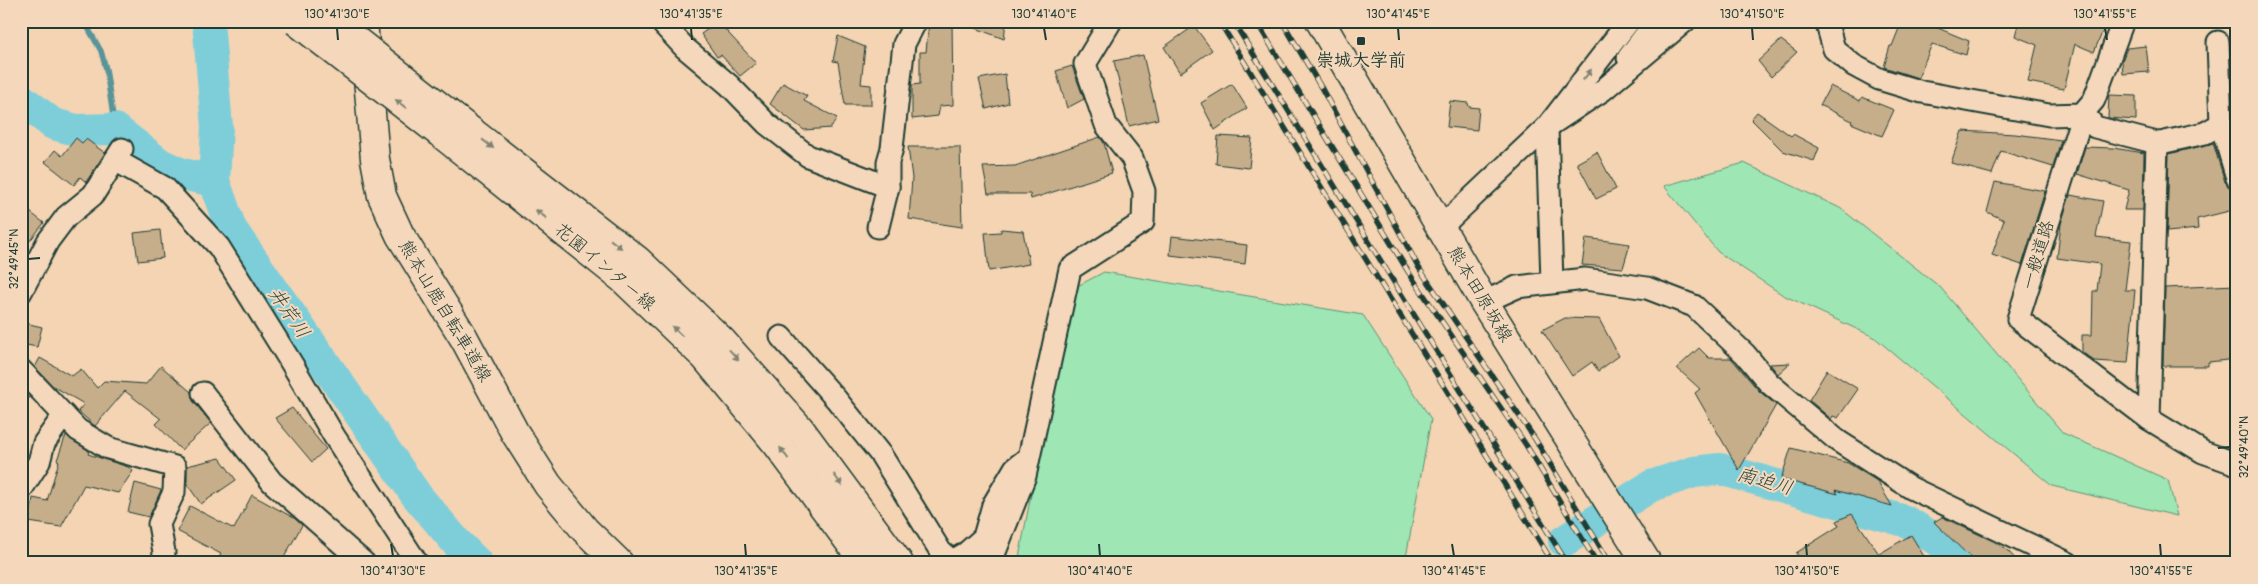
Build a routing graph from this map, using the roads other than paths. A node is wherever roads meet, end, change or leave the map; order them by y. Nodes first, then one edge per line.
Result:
1 (296, 21) edge
2 (331, 21) edge
3 (364, 21) edge
4 (660, 21) edge
5 (916, 21) edge
6 (1111, 21) edge
7 (1320, 21) edge
8 (1629, 21) edge
9 (1656, 21) edge
10 (1685, 21) edge
11 (1826, 21) edge
12 (2124, 21) edge
13 (2218, 42) dead end
14 (1603, 90) junction
15 (2083, 113) junction
16 (444, 124) junction
17 (2221, 124) junction
18 (1547, 128) junction
19 (2156, 144) junction
20 (2237, 178) edge
21 (888, 187) junction
22 (878, 227) dead end
23 (1440, 228) junction
24 (1552, 282) junction
25 (21, 292) edge
26 (1484, 302) junction
27 (781, 337) dead end
28 (21, 370) edge
29 (203, 393) dead end
30 (64, 416) junction
31 (2149, 419) junction
32 (1030, 457) junction
33 (2237, 464) edge
34 (21, 490) edge
35 (163, 563) edge
36 (364, 563) edge
37 (417, 563) edge
38 (619, 563) edge
39 (864, 563) edge
40 (899, 563) edge
41 (986, 563) edge
42 (1648, 563) edge
43 (2068, 563) edge

16 -> 1 main road, 花園インター線, bridge
2 - 16 main road, 花園インター線, bridge
3 - 38 main road, 熊本山鹿自転車道線
4 - 21 street
5 - 21 street
6 - 32 street
7 - 23 main road, 熊本田原坂線
18 -> 8 street
9 - 14 street
10 - 14 street
11 - 15 street
12 - 15 street
13 - 17 street
14 - 18 street
15 - 19 street
15 - 31 street, 一般道路
39 -> 16 main road, 花園インター線
16 -> 40 main road, 花園インター線
17 - 19 street
17 - 20 street
18 - 23 street
18 - 24 street
19 - 31 street
21 - 22 street
23 - 26 main road, 熊本田原坂線
24 - 26 street
24 - 43 street
25 - 37 street
26 - 42 main road, 熊本田原坂線
27 - 32 street
28 - 30 street
29 - 36 street
30 - 34 street
30 - 35 street
31 - 33 street, 一般道路
32 - 41 street

